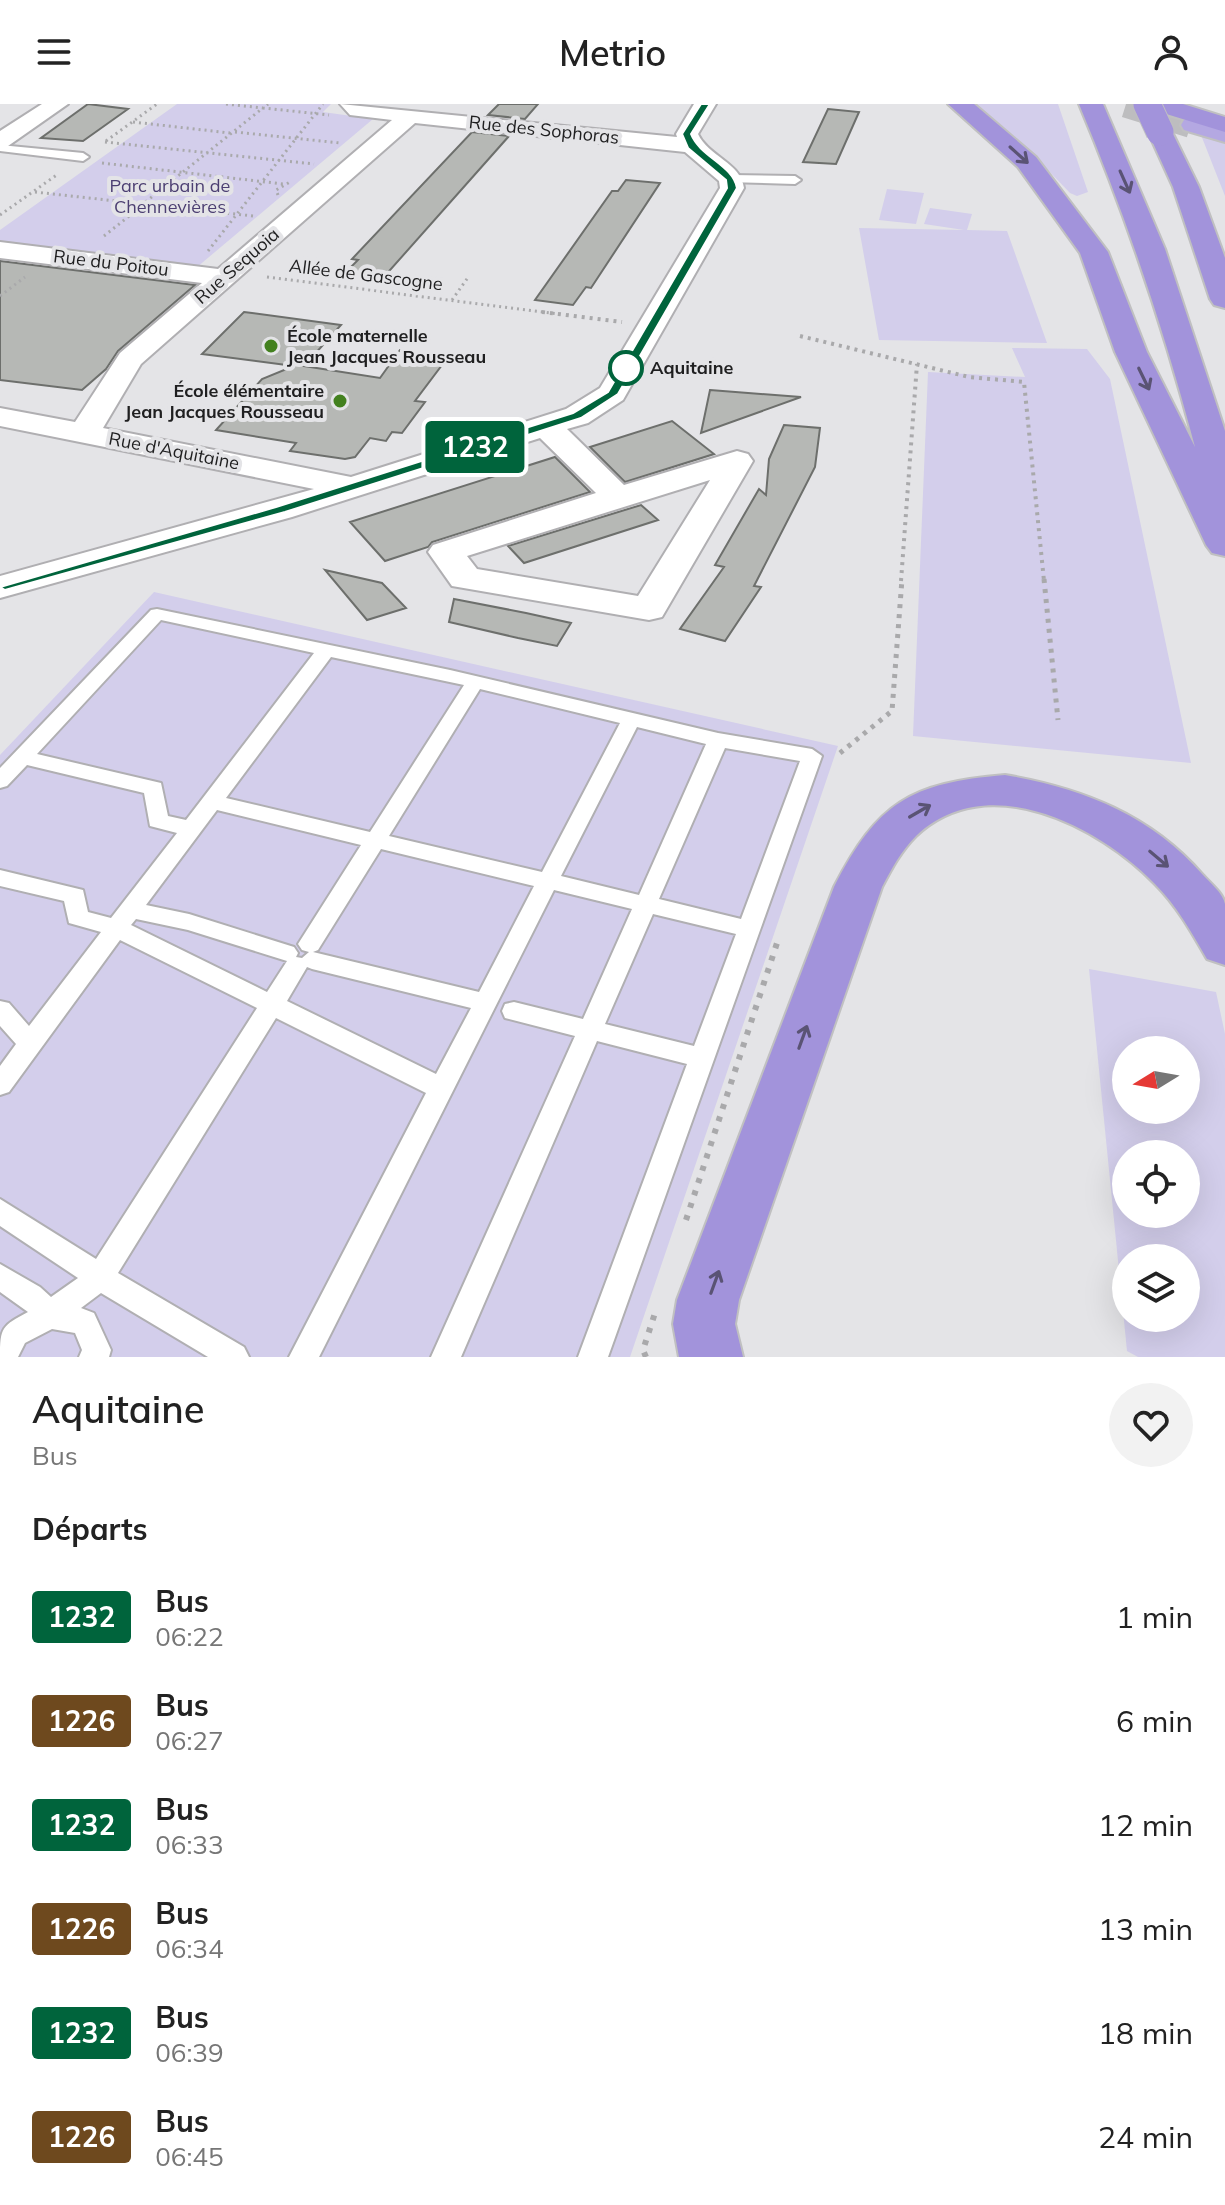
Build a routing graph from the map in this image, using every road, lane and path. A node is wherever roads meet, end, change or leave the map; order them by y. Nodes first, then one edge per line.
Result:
1 (57, 104) edge
2 (226, 104) edge
3 (268, 104) edge
4 (323, 104) edge
5 (351, 104) edge
6 (705, 104) edge
7 (960, 104) edge
8 (1147, 104) edge
9 (1158, 104) tunnel mouth
10 (1092, 107) edge
11 (263, 108) junction
12 (314, 114) junction
13 (329, 115) dead end
14 (1186, 115) edge
15 (410, 116) junction
16 (0, 118) edge
17 (1225, 118) edge
18 (31, 121) junction
19 (132, 122) dead end
20 (1225, 125) edge
21 (233, 133) junction
22 (1225, 136) edge
23 (294, 139) junction
24 (0, 141) edge
25 (105, 142) dead end
26 (346, 144) dead end
27 (692, 146) junction
28 (0, 148) edge
29 (208, 153) junction
30 (88, 160) joint
31 (278, 161) junction
32 (323, 165) dead end
33 (183, 173) junction
34 (731, 179) junction
35 (795, 180) dead end
36 (261, 181) junction
37 (284, 184) dead end
38 (1186, 187) junction
39 (34, 192) dead end
40 (143, 204) junction
41 (236, 215) junction
42 (264, 217) dead end
43 (1225, 233) edge
44 (0, 250) edge
45 (75, 259) junction
46 (190, 273) junction
47 (225, 275) junction
48 (469, 276) dead end
49 (1225, 299) edge
50 (452, 300) junction
51 (650, 326) junction
52 (800, 336) dead end
53 (0, 417) edge
54 (546, 426) junction
55 (84, 433) junction
56 (348, 486) junction
57 (618, 497) junction
58 (1225, 499) edge
59 (1225, 545) edge
60 (0, 587) edge
61 (326, 650) junction
62 (474, 684) junction
63 (631, 720) junction
64 (1058, 720) dead end
65 (718, 740) junction
66 (22, 757) junction
67 (0, 781) edge
68 (211, 802) junction
69 (191, 829) junction
70 (376, 840) junction
71 (0, 878) edge
72 (548, 881) junction
73 (646, 904) junction
74 (124, 919) junction
75 (749, 929) junction
76 (1225, 946) edge
77 (301, 956) junction
78 (486, 1003) junction
79 (272, 1005) junction
80 (0, 1010) edge
81 (514, 1011) dead end
82 (590, 1030) junction
83 (30, 1043) junction
84 (703, 1058) junction
85 (0, 1085) edge
86 (442, 1089) junction
87 (0, 1211) edge
88 (0, 1277) edge
89 (100, 1277) junction
90 (50, 1315) junction
91 (3, 1357) edge
92 (94, 1357) edge
93 (234, 1357) edge
94 (304, 1357) edge
95 (446, 1357) edge
96 (593, 1357) edge
97 (711, 1357) edge

1 - 18 street
2 - 11 path
3 - 11 path
4 - 12 path
5 - 15 street, Rue des Sophoras
6 - 27 street
7 -> 59 highway
8 - 38 highway, bridge
9 - 20 highway
10 -> 58 highway
11 - 12 path
11 - 21 path
12 - 13 path
12 - 23 path
14 - 17 highway
14 - 22 highway
15 - 27 street, Rue des Sophoras
15 - 47 street, Rue Sequoia
16 - 18 street
18 - 24 street
19 - 21 path
21 - 23 path
21 - 29 path
23 - 26 path
23 - 31 path
25 - 29 path
27 - 34 street
28 - 30 lane
29 - 31 path
29 - 33 path
30 - 33 path
31 - 32 path
31 - 36 path
33 - 36 path
33 - 40 path
34 - 35 lane
34 - 51 street
36 - 37 path
36 - 41 path
38 - 43 highway
38 - 49 highway
39 - 40 path
40 - 41 path
40 - 45 path
41 - 42 path
41 - 46 path
44 - 45 street, Rue du Poitou
45 - 46 street, Rue du Poitou
46 - 47 street, Rue du Poitou
47 - 50 path, Allée de Gascogne
47 - 55 street, Rue Sequoia
48 - 50 path, Allée de Gascogne
50 - 51 path, Allée de Gascogne
51 - 54 street
52 - 64 path
53 - 55 street, Rue d'Aquitaine
54 - 56 street
54 - 57 street
55 - 56 street, Rue d'Aquitaine
56 - 60 street
57 - 57 street
61 - 62 lane
61 - 66 lane
61 - 68 lane
62 - 63 lane
62 - 70 lane
63 - 65 lane
63 - 72 lane
65 - 73 lane
65 - 75 lane
66 - 67 lane
66 - 69 lane
68 - 69 lane
68 - 70 lane
69 - 74 lane
70 - 72 lane
70 - 77 lane
71 - 74 lane
72 - 73 lane
72 - 78 lane
73 - 75 lane
73 - 82 lane
74 - 77 lane
74 - 79 lane
74 - 83 lane
75 - 84 lane
97 -> 76 highway
77 - 78 lane
77 - 79 lane
78 - 86 lane
79 - 86 lane
79 - 89 lane
80 - 83 lane
81 - 82 lane
82 - 84 lane
82 - 95 lane
83 - 85 lane
84 - 96 lane
86 - 94 lane
87 - 89 lane
88 - 90 lane
89 - 90 lane
89 - 93 lane
90 - 91 lane
90 - 92 lane

